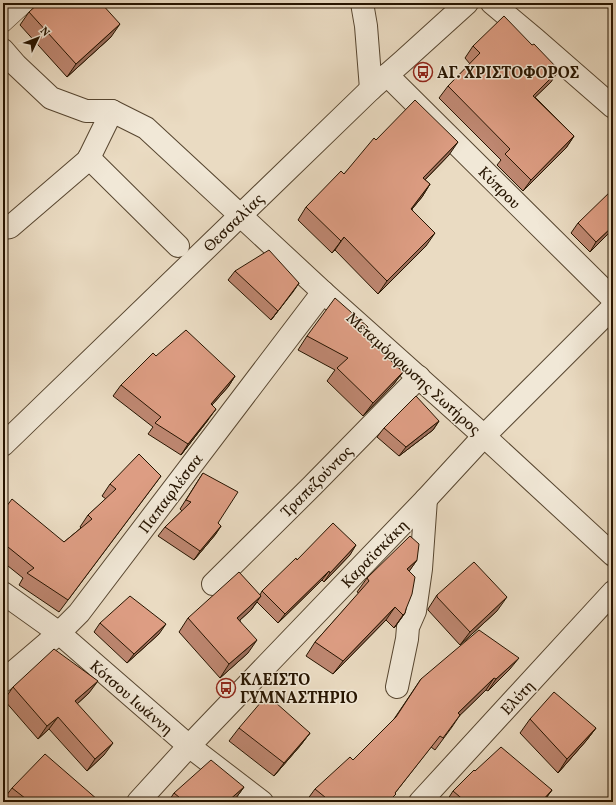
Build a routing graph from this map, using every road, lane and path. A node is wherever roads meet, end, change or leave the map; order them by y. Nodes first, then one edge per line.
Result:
1 (26, 3) edge
2 (362, 3) edge
3 (467, 3) edge
4 (492, 3) edge
5 (3, 24) edge
6 (3, 50) edge
7 (387, 75) junction
8 (371, 89) junction
9 (613, 107) edge
10 (112, 110) junction
11 (89, 158) junction
12 (240, 215) junction
13 (3, 228) edge
14 (178, 246) dead end
15 (323, 292) junction
16 (613, 299) edge
17 (613, 307) edge
18 (419, 377) junction
19 (484, 436) junction
20 (3, 445) edge
21 (426, 499) junction
22 (613, 554) edge
23 (213, 584) dead end
24 (613, 592) edge
25 (3, 593) edge
26 (59, 634) junction
27 (3, 681) edge
28 (397, 687) dead end
29 (189, 746) junction
30 (138, 802) edge
31 (262, 802) edge
32 (420, 802) edge

1 - 5 street
2 - 8 street
3 - 7 street, Θεσσαλίας
4 - 9 street
6 - 10 street
7 - 8 street, Θεσσαλίας
7 - 16 street, Κύπρου
8 - 12 street, Θεσσαλίας
10 - 11 street
10 - 12 street, Μεταμόρφωσης Σωτήρος
11 - 13 street
11 - 14 street
12 - 15 street, Μεταμόρφωσης Σωτήρος
12 - 20 street, Θεσσαλίας
15 - 18 street, Μεταμόρφωσης Σωτήρος
15 - 26 street, Παπαφλέσσα
17 - 19 street, Καραϊσκάκη
18 - 19 street, Μεταμόρφωσης Σωτήρος
18 - 23 street, Τραπεζούντος
19 - 21 street, Καραϊσκάκη
19 - 22 street, Μεταμόρφωσης Σωτήρος
21 - 28 street
21 - 29 street, Καραϊσκάκη
24 - 32 street, Ελύτη
25 - 26 street, Κότσου Ιωάννη
26 - 27 street, Παπαφλέσσα
26 - 29 street, Κότσου Ιωάννη
29 - 30 street, Καραϊσκάκη
29 - 31 street, Κότσου Ιωάννη

